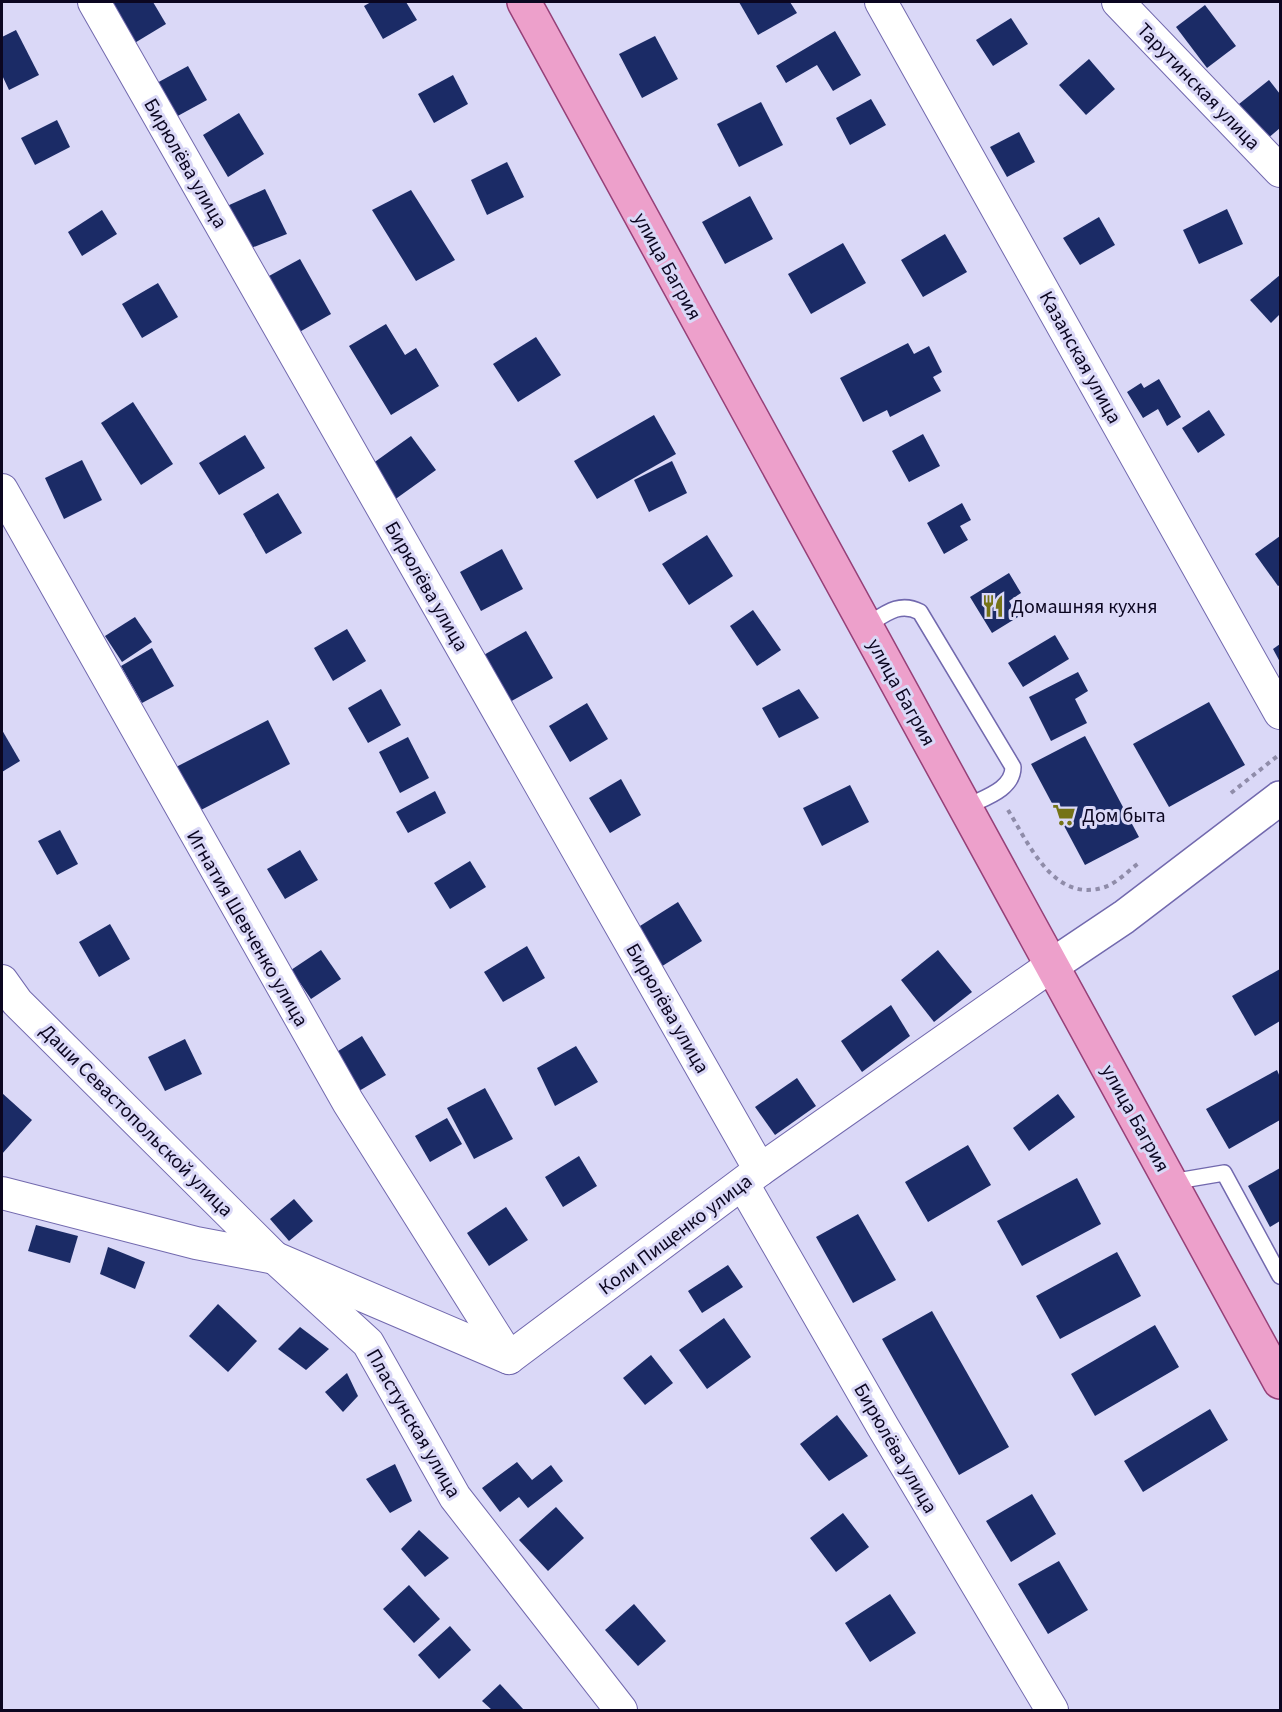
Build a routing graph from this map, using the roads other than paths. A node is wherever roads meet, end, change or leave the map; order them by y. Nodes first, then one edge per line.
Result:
1 (94, 2) edge
2 (881, 2) edge
3 (1118, 2) edge
4 (531, 3) edge
5 (1281, 171) edge
6 (2, 490) edge
7 (866, 626) junction
8 (1281, 713) edge
9 (1281, 798) edge
10 (966, 807) junction
11 (1052, 966) junction
12 (2, 981) edge
13 (752, 1177) junction
14 (1171, 1182) junction
15 (2, 1193) edge
16 (275, 1258) junction
17 (1281, 1276) edge
18 (509, 1358) junction
19 (1281, 1382) edge
20 (621, 1710) edge
21 (1052, 1710) edge

1 - 13 street, Бирюлёва улица
2 - 8 street, Казанская улица
3 - 5 street, Тарутинская улица
4 - 7 main road, улица Багрия
6 - 18 street, Игнатия Шевченко улица
7 - 10 main road, улица Багрия
7 - 10 lane
9 - 11 main road
10 - 11 main road, улица Багрия
11 - 13 street, Коли Пищенко улица
11 - 14 main road, улица Багрия
12 - 16 street, Даши Севастопольской улица
13 - 18 street, Коли Пищенко улица
13 - 21 street, Бирюлёва улица
14 - 17 lane
14 - 19 main road, улица Багрия
15 - 16 street
16 - 18 street
16 - 20 street, Пластунская улица

